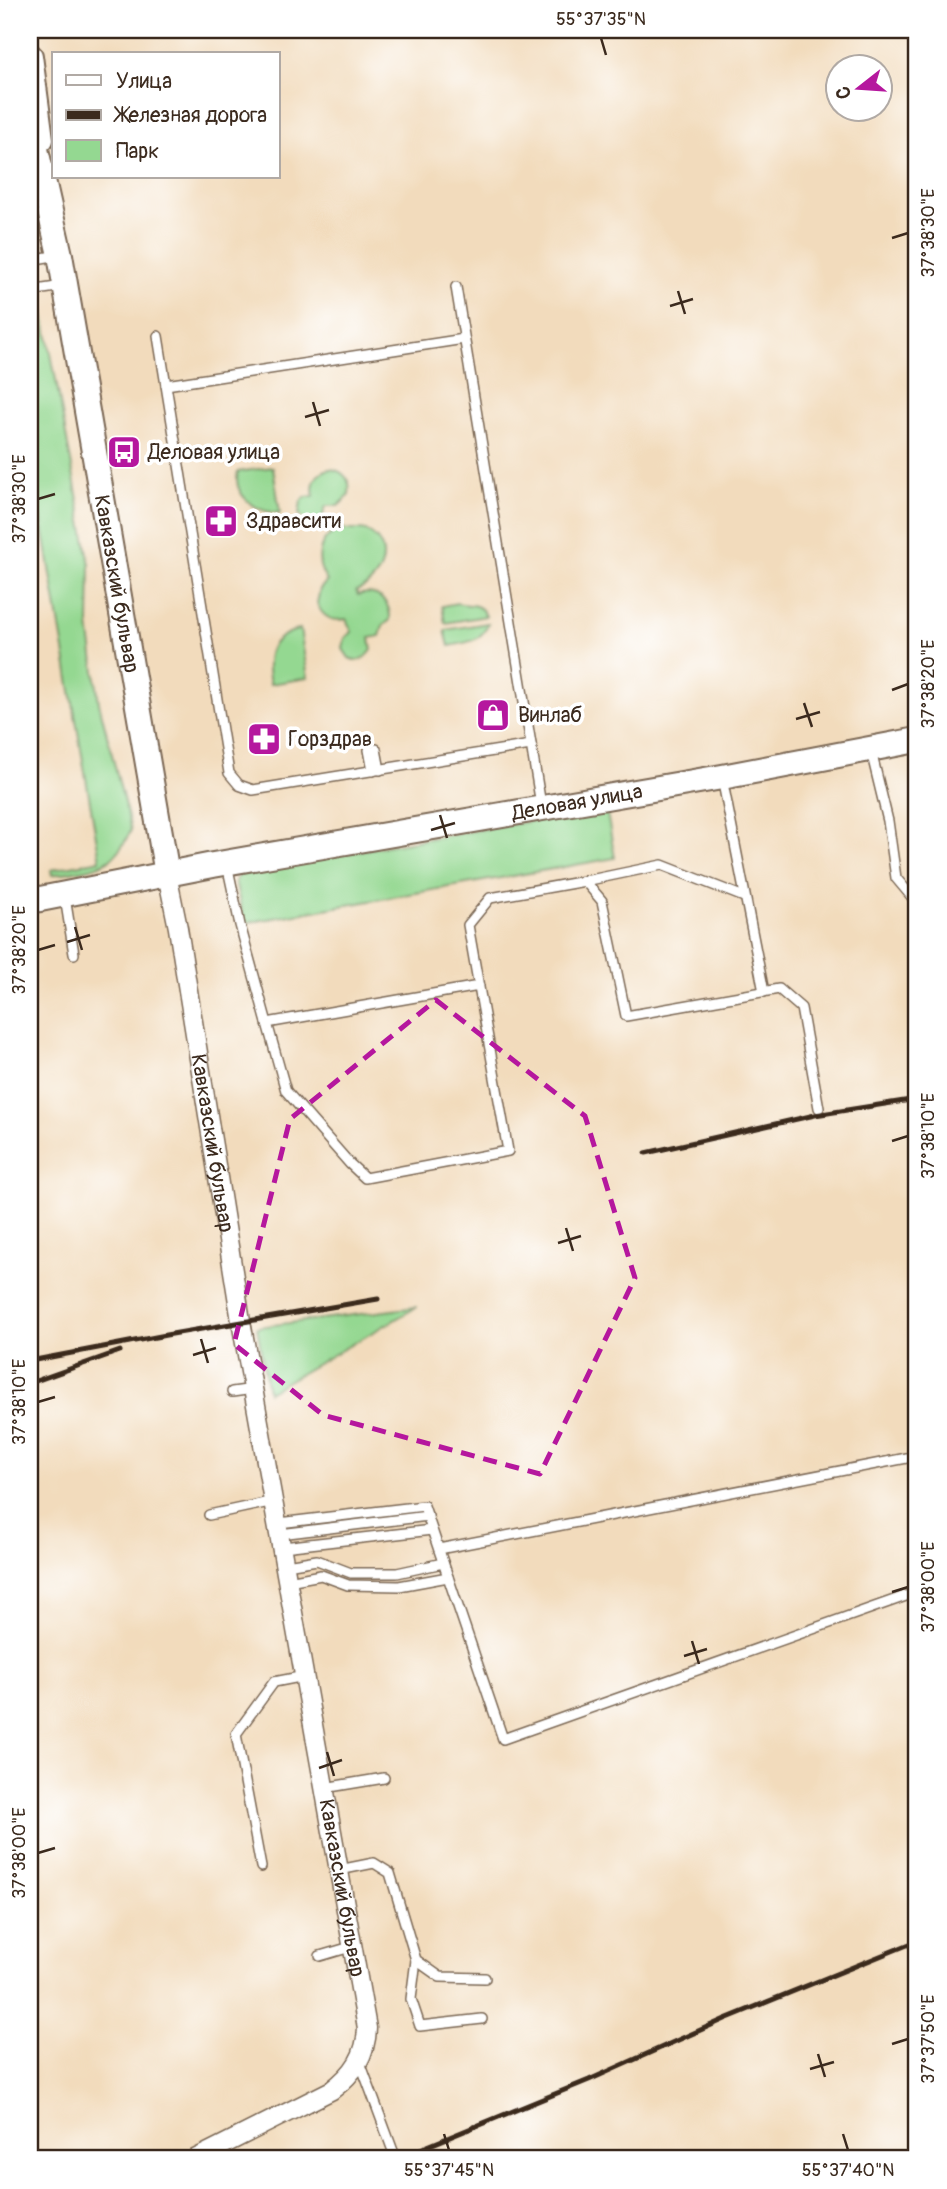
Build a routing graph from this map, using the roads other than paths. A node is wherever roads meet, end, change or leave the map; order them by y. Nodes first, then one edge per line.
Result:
1 (30, 56) edge
2 (30, 123) edge
3 (53, 223) junction
4 (60, 255) junction
5 (30, 260) edge
6 (65, 285) junction
7 (456, 287) dead end
8 (30, 291) edge
9 (158, 336) dead end
10 (464, 339) junction
11 (166, 385) junction
12 (917, 740) edge
13 (531, 745) junction
14 (870, 749) junction
15 (373, 750) dead end
16 (376, 770) junction
17 (722, 777) junction
18 (542, 807) junction
19 (226, 863) junction
20 (167, 874) junction
21 (585, 881) junction
22 (64, 895) junction
23 (744, 897) junction
24 (30, 901) edge
25 (917, 903) edge
26 (74, 954) dead end
27 (479, 986) junction
28 (764, 992) junction
29 (267, 1023) junction
30 (819, 1108) dead end
31 (254, 1389) junction
32 (232, 1392) dead end
33 (917, 1456) edge
34 (274, 1501) junction
35 (209, 1516) dead end
36 (428, 1516) junction
37 (432, 1530) junction
38 (280, 1535) junction
39 (439, 1549) junction
40 (443, 1563) junction
41 (287, 1573) junction
42 (448, 1577) junction
43 (917, 1592) edge
44 (305, 1676) junction
45 (384, 1778) dead end
46 (324, 1788) junction
47 (261, 1867) dead end
48 (339, 1870) junction
49 (354, 1946) junction
50 (320, 1956) dead end
51 (416, 1960) junction
52 (485, 1978) dead end
53 (482, 2019) dead end
54 (360, 2062) junction
55 (195, 2159) edge
56 (396, 2159) edge

1 - 3 street, Кавказский бульвар
2 - 3 street, Кавказский бульвар
3 - 4 street, Кавказский бульвар
4 - 5 lane
4 - 6 street, Кавказский бульвар
6 - 8 lane
6 - 20 street, Кавказский бульвар
7 - 10 lane
9 - 11 lane
10 - 11 lane
10 - 13 lane
11 - 16 lane
12 - 14 street, Деловая улица
13 - 16 lane
13 - 18 lane
14 - 17 street, Деловая улица
14 - 25 lane
15 - 16 lane
17 - 18 street, Деловая улица
17 - 23 lane
18 - 19 street, Деловая улица
19 - 20 street, Деловая улица
19 - 29 lane
20 - 22 street, Деловая улица
20 - 31 street, Кавказский бульвар
21 - 23 lane
21 - 27 lane
21 - 28 lane
22 - 24 street, Деловая улица
22 - 26 lane
23 - 28 lane
27 - 29 lane
27 - 29 lane
28 - 30 lane
31 - 32 lane
31 - 34 street, Кавказский бульвар
33 - 39 lane
34 - 35 lane
34 - 38 street, Кавказский бульвар
36 - 37 lane
36 - 38 lane
36 - 38 lane
37 - 38 lane
37 - 39 lane
38 - 41 street, Кавказский бульвар
39 - 40 lane
40 - 41 lane
40 - 42 lane
41 - 42 lane
41 - 44 street, Кавказский бульвар
42 - 43 lane
44 - 46 street, Кавказский бульвар
44 - 47 lane
45 - 46 lane
46 - 48 street, Кавказский бульвар
48 - 49 street, Кавказский бульвар
48 - 51 lane
49 - 50 lane
49 - 54 street, Кавказский бульвар
51 - 52 lane
51 - 53 lane
54 - 55 street
54 - 56 lane

